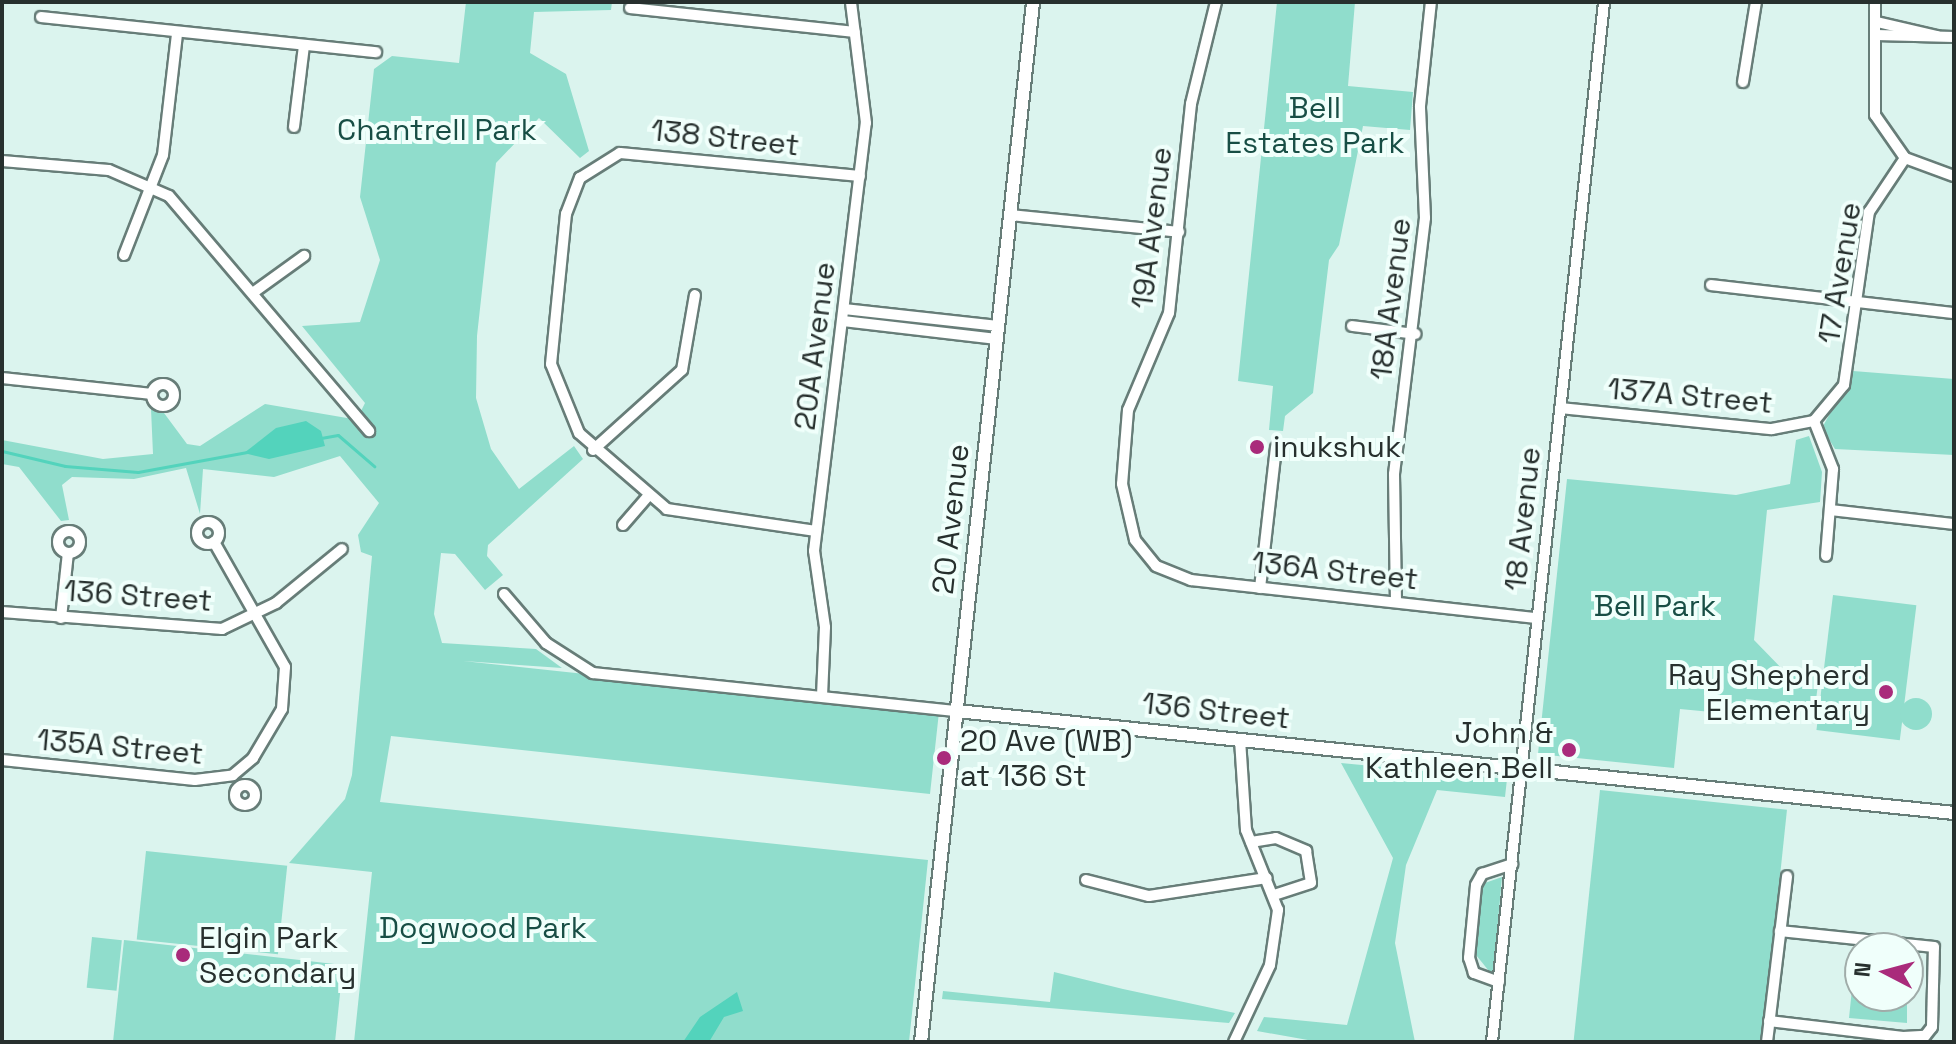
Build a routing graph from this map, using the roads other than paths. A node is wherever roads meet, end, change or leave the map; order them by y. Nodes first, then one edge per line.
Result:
1 (851, 2) edge
2 (1033, 2) edge
3 (1216, 2) edge
4 (1431, 2) edge
5 (1604, 2) edge
6 (1756, 2) edge
7 (1875, 2) edge
8 (630, 8) dead end
9 (41, 17) dead end
10 (1877, 22) junction
11 (855, 32) junction
12 (177, 34) junction
13 (1876, 35) junction
14 (1937, 36) junction
15 (1954, 37) edge
16 (304, 46) junction
17 (376, 52) dead end
18 (1743, 82) dead end
19 (294, 127) dead end
20 (1905, 158) junction
21 (2, 161) edge
22 (860, 176) junction
23 (1954, 176) edge
24 (151, 184) junction
25 (1010, 215) junction
26 (1179, 232) junction
27 (124, 255) dead end
28 (304, 256) dead end
29 (1711, 285) dead end
30 (254, 292) junction
31 (695, 295) dead end
32 (1856, 303) junction
33 (1954, 313) edge
34 (844, 315) junction
35 (908, 316) junction
36 (1352, 326) dead end
37 (907, 328) junction
38 (997, 332) junction
39 (1415, 334) junction
40 (2, 378) edge
41 (152, 394) dead end
42 (1560, 408) junction
43 (1814, 421) junction
44 (369, 431) dead end
45 (1276, 448) dead end
46 (593, 450) junction
47 (647, 497) junction
48 (1831, 510) junction
49 (1954, 524) edge
50 (623, 525) dead end
51 (816, 531) junction
52 (214, 542) dead end
53 (1139, 548) joint
54 (342, 549) dead end
55 (68, 553) dead end
56 (1826, 556) dead end
57 (1260, 588) junction
58 (504, 594) dead end
59 (1396, 602) junction
60 (2, 612) edge
61 (259, 613) junction
62 (61, 618) junction
63 (1536, 618) junction
64 (822, 696) junction
65 (957, 711) junction
66 (1240, 740) junction
67 (2, 760) edge
68 (1521, 769) junction
69 (233, 775) junction
70 (239, 787) dead end
71 (1954, 813) edge
72 (1251, 842) junction
73 (1512, 864) junction
74 (1787, 876) dead end
75 (1267, 878) junction
76 (1086, 880) dead end
77 (1275, 895) junction
78 (1780, 931) junction
79 (1499, 982) junction
80 (1769, 1021) junction
81 (921, 1042) edge
82 (1234, 1042) edge
83 (1492, 1042) edge
84 (1767, 1042) edge

1 - 11 street, 20A Avenue
2 - 25 street, 20 Avenue
3 - 26 street, 19A Avenue
4 - 39 street, 18A Avenue
5 - 42 street, 18 Avenue
6 - 18 street
7 - 10 street
8 - 11 street
9 - 12 street
10 - 13 street
10 - 14 street
11 - 22 street, 20A Avenue
12 - 16 street
12 - 24 street
13 - 14 street
13 - 20 street
14 - 15 street
16 - 17 street
16 - 19 street
20 - 23 street
20 - 32 street, 17 Avenue
21 - 24 street
22 - 34 street, 20A Avenue
22 - 46 street, 138 Street
24 - 27 street
24 - 30 street
25 - 26 street
25 - 38 street, 20 Avenue
26 - 53 street, 19A Avenue
28 - 30 street
29 - 32 street
30 - 44 street
31 - 46 street
32 - 33 street
32 - 43 street, 17 Avenue
34 - 35 street
34 - 37 street
34 - 51 street, 20A Avenue
35 - 37 street
35 - 38 street
36 - 39 street
37 - 38 street
38 - 65 street, 20 Avenue
39 - 59 street, 18A Avenue
40 - 41 street
42 - 43 street, 137A Street
42 - 63 street, 18 Avenue
43 - 48 street
45 - 57 street
46 - 47 street
47 - 50 street
47 - 51 street
48 - 49 street
48 - 56 street
51 - 64 street, 20A Avenue
52 - 61 street
53 - 57 street, 136A Street
54 - 61 street, 136 Street
55 - 62 street
57 - 59 street, 136A Street
58 - 64 street, 136 Street
59 - 63 street, 136A Street
60 - 62 street, 136 Street
61 - 62 street, 136 Street
61 - 69 street
63 - 68 street, 18 Avenue
64 - 65 street, 136 Street
65 - 66 street, 136 Street
65 - 81 street, 20 Avenue
66 - 68 street, 136 Street
66 - 72 street
67 - 69 street, 135A Street
68 - 71 street, 136 Street
68 - 73 street, 18 Avenue
69 - 70 street
72 - 75 street
72 - 77 street
73 - 79 street, 18 Avenue
73 - 79 street
74 - 78 street
75 - 76 street
75 - 77 street
77 - 82 street
78 - 80 street
78 - 80 street
79 - 83 street, 18 Avenue
80 - 84 street

